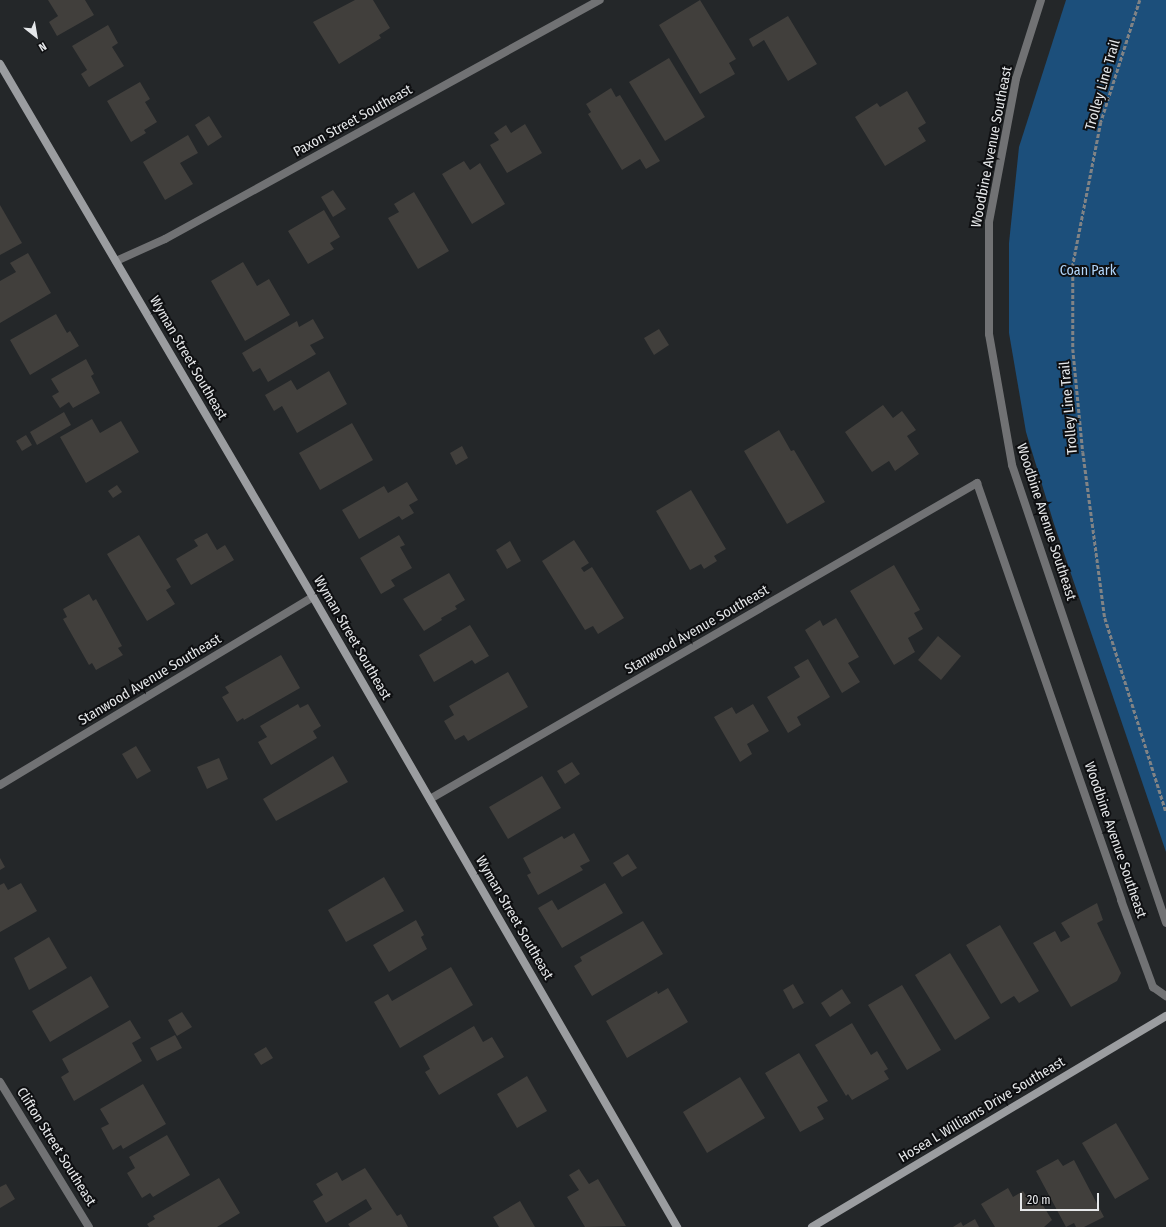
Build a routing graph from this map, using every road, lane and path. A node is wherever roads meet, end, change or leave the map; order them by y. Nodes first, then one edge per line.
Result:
1 (600, 0) edge
2 (1041, 0) edge
3 (1140, 0) edge
4 (0, 64) edge
5 (116, 261) junction
6 (977, 483) joint
7 (313, 597) junction
8 (0, 785) edge
9 (430, 799) junction
10 (1166, 812) edge
11 (1166, 923) edge
12 (1166, 996) edge
13 (1166, 1016) edge
14 (0, 1082) edge
15 (89, 1227) edge
16 (677, 1227) edge
17 (812, 1227) edge

1 - 5 street, Paxon Street Southeast
2 - 11 street, Woodbine Avenue Southeast
3 - 10 path, Trolley Line Trail
4 - 5 street, Wyman Street Southeast
5 - 7 street, Wyman Street Southeast
6 - 9 street, Stanwood Avenue Southeast
6 - 12 street, Woodbine Avenue Southeast
7 - 8 street, Stanwood Avenue Southeast
7 - 9 street, Wyman Street Southeast
9 - 16 street, Wyman Street Southeast
13 - 17 street, Hosea L Williams Drive Southeast
14 - 15 street, Clifton Street Southeast

